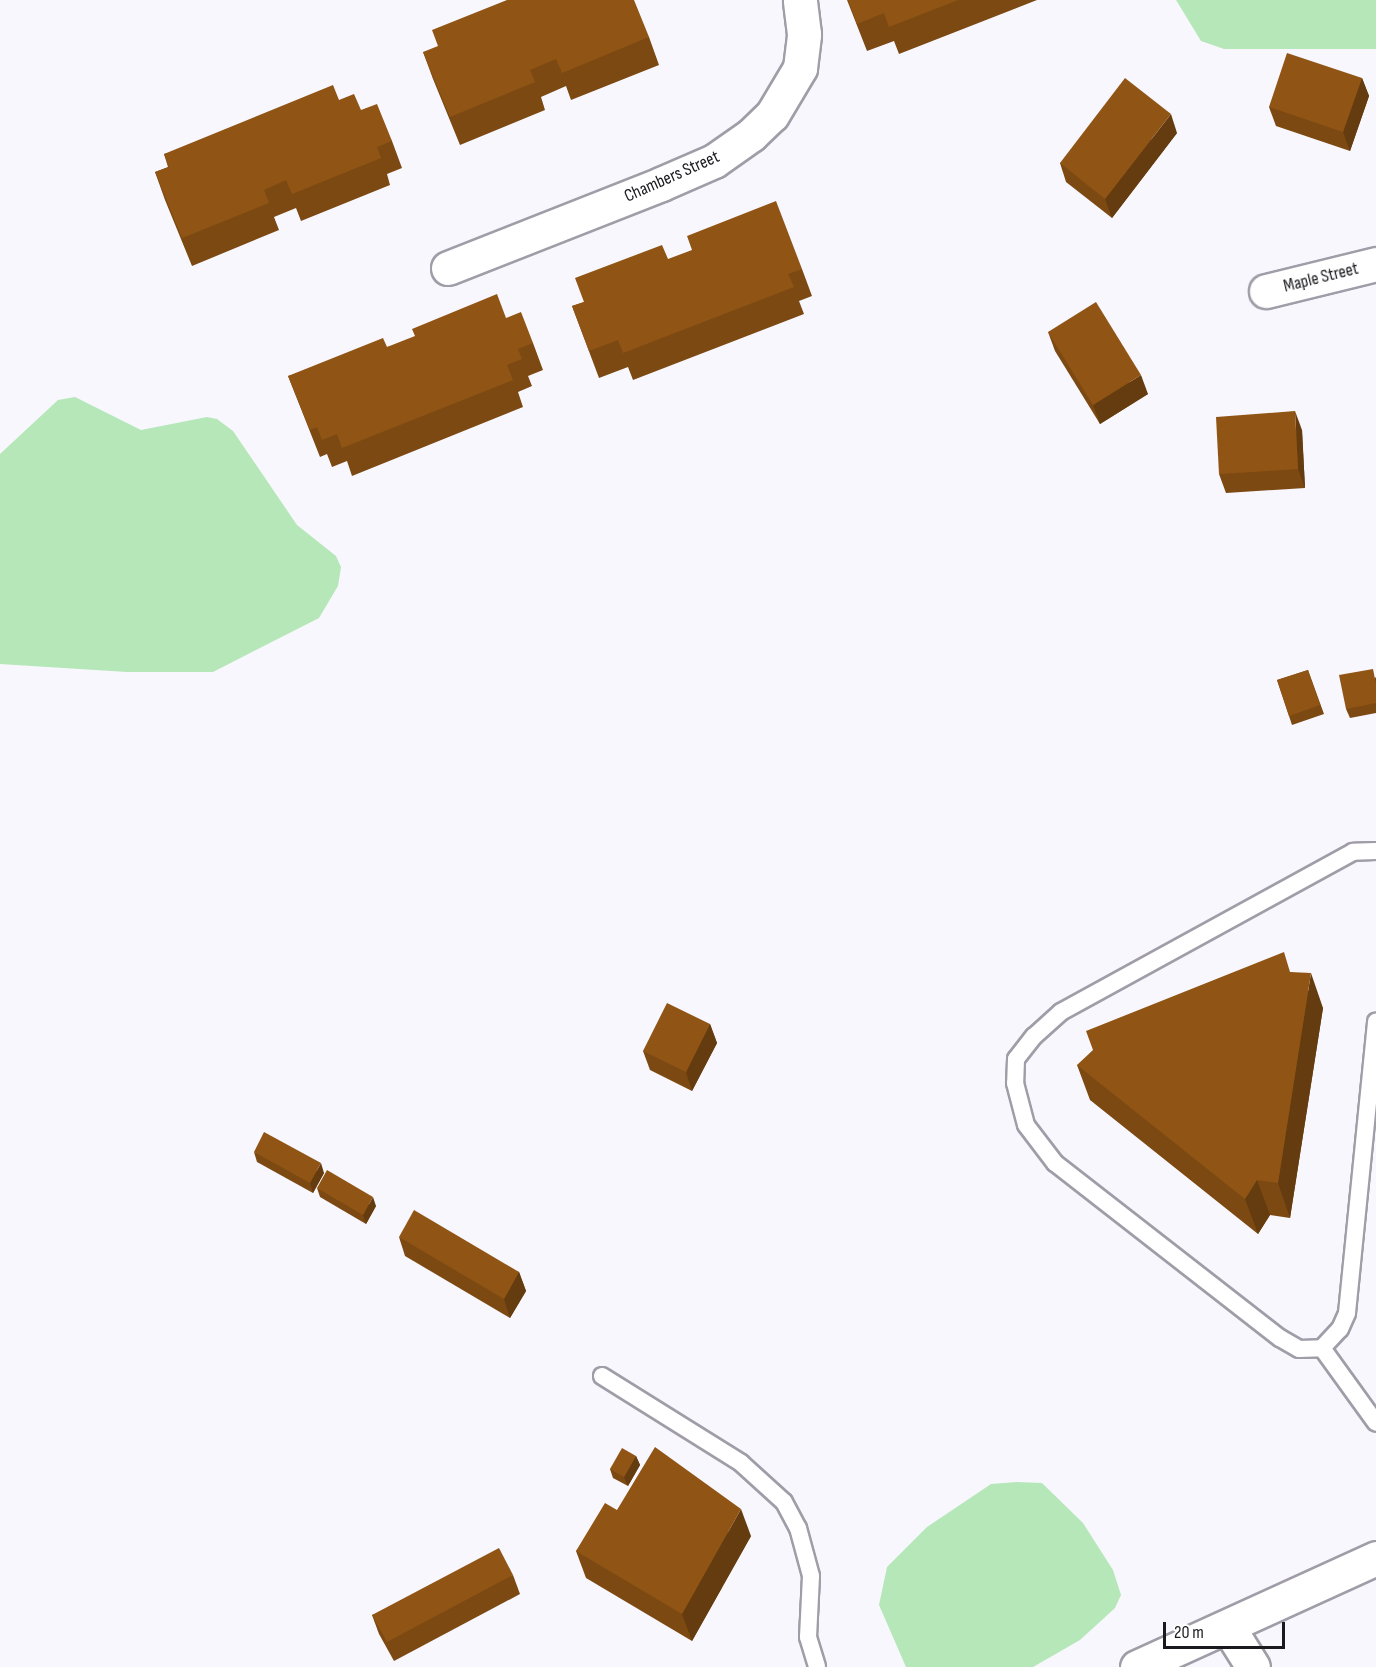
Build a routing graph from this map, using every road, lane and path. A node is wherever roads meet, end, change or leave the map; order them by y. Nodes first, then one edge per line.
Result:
1 (800, 0) edge
2 (1376, 264) edge
3 (448, 268) dead end
4 (1266, 291) dead end
5 (1376, 851) edge
6 (1376, 1021) edge
7 (1322, 1348) junction
8 (602, 1376) dead end
9 (1376, 1423) edge
10 (1376, 1558) edge
11 (1228, 1627) junction
12 (817, 1667) edge
13 (1137, 1667) edge
14 (1253, 1667) edge

1 - 3 street, Chambers Street
2 - 4 street, Maple Street
5 - 7 lane
6 - 7 lane
7 - 9 lane
8 - 12 lane
10 - 11 street
11 - 13 street
11 - 14 street

